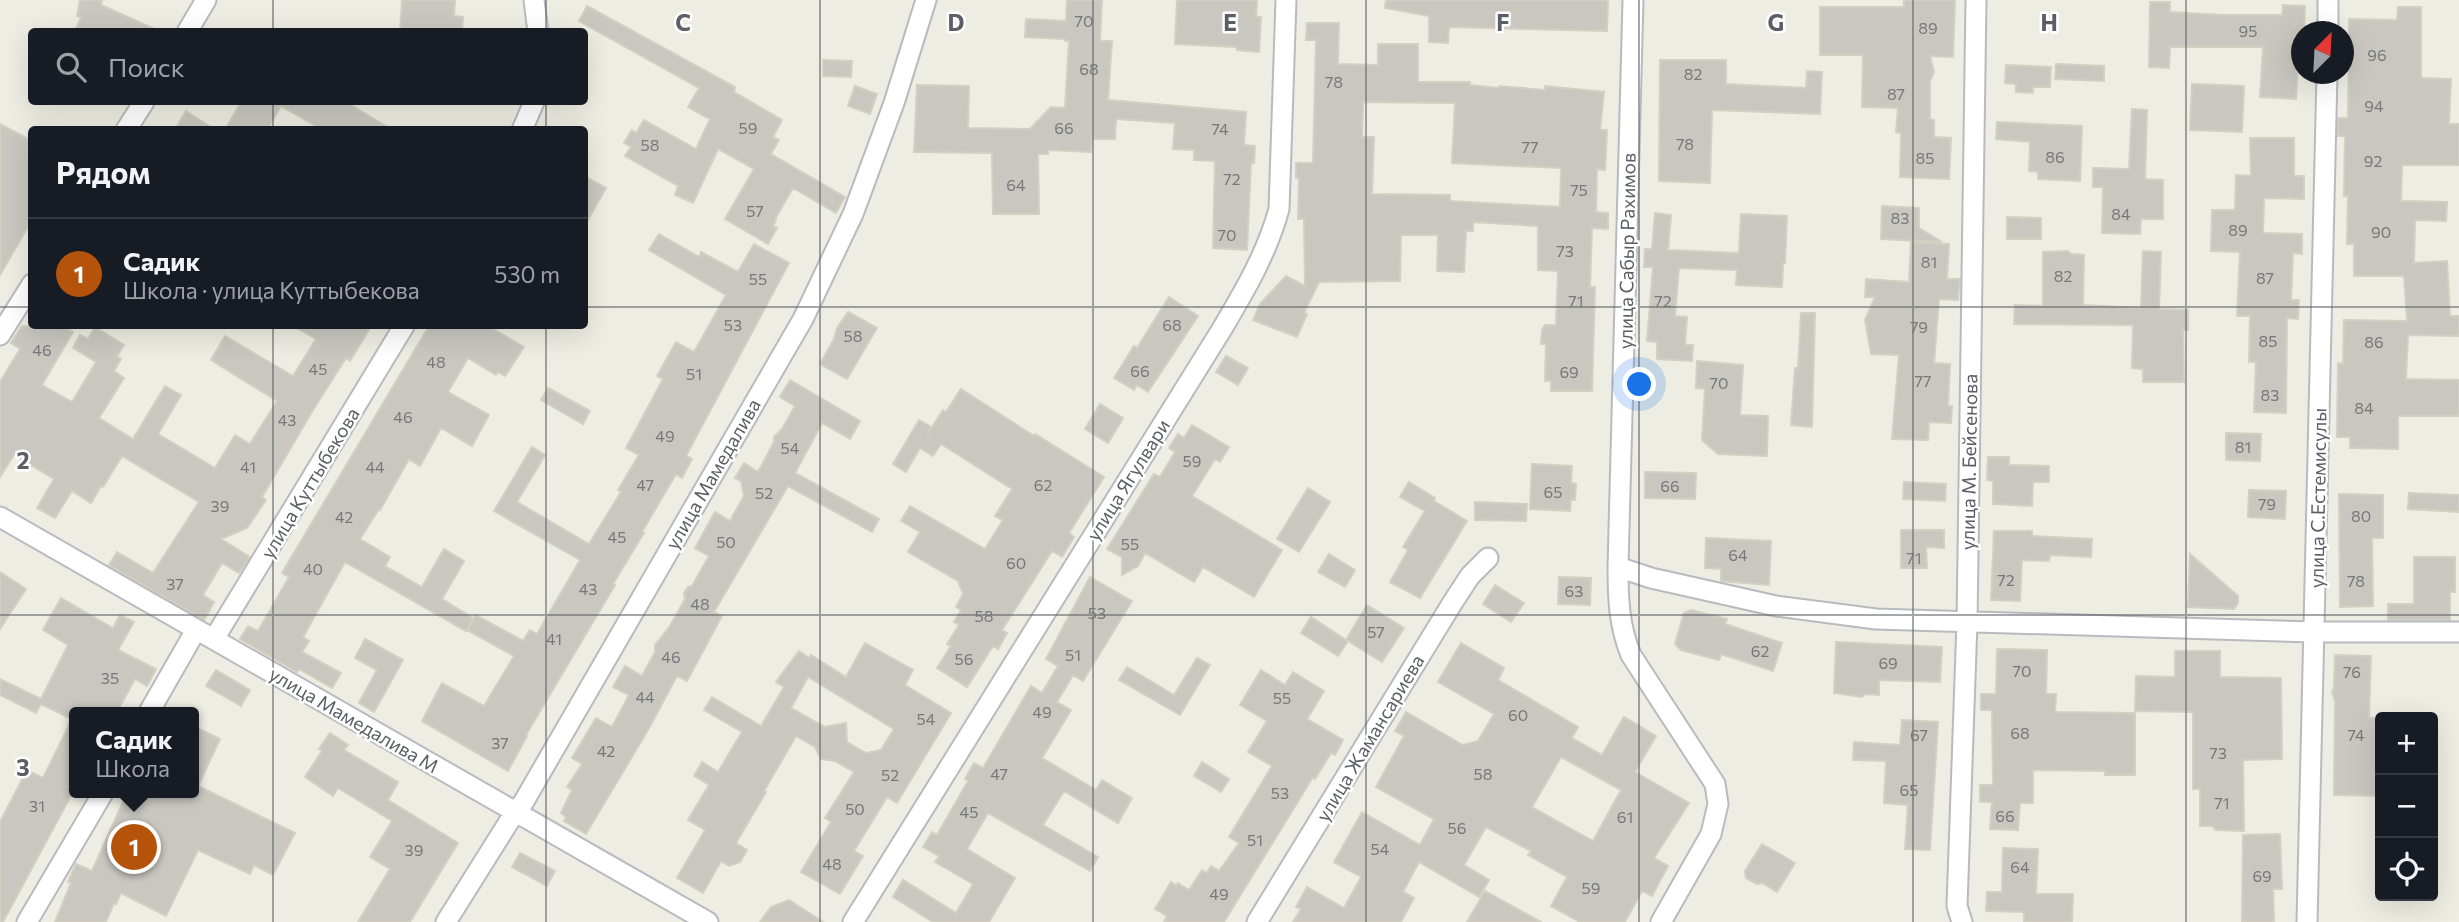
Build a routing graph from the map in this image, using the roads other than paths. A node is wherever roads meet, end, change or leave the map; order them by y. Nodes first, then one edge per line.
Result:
1 (206, 0) edge
2 (534, 0) edge
3 (926, 0) edge
4 (1286, 0) edge
5 (1633, 0) edge
6 (1976, 0) edge
7 (2328, 0) edge
8 (2328, 21) edge
9 (189, 28) edge
10 (538, 28) edge
11 (2327, 84) edge
12 (142, 105) edge
13 (533, 105) edge
14 (129, 126) edge
15 (524, 126) edge
16 (28, 290) edge
17 (402, 329) edge
18 (0, 335) edge
19 (0, 517) edge
20 (1488, 558) dead end
21 (1618, 567) junction
22 (1967, 622) junction
23 (2315, 632) junction
24 (2459, 632) edge
25 (205, 635) junction
26 (153, 707) edge
27 (100, 798) edge
28 (515, 812) junction
29 (27, 922) edge
30 (446, 922) edge
31 (708, 922) edge
32 (853, 922) edge
33 (1257, 922) edge
34 (1661, 922) edge
35 (1962, 922) edge
36 (2307, 922) edge

1 - 9 street
2 - 10 street
3 - 28 street, улица Мамедалива
4 - 32 street, улица Ягулвари
5 - 21 street, улица Сабыр Рахимов
6 - 22 street, улица М. Бейсенова
7 - 8 street
11 - 23 street, улица С.Естемисулы
12 - 14 street
13 - 15 street
16 - 18 street
17 - 25 street, улица Куттыбекова
19 - 25 street, улица Мамедалива М
20 - 33 street, улица Жамансариева
21 - 22 street
21 - 34 street, улица Сабыр Рахимов
22 - 23 street
22 - 35 street, улица М. Бейсенова
23 - 24 street
23 - 36 street, улица С.Естемисулы
25 - 26 street, улица Куттыбекова
25 - 28 street, улица Мамедалива М
27 - 29 street
28 - 30 street, улица Мамедалива
28 - 31 street, улица Мамедалива М

